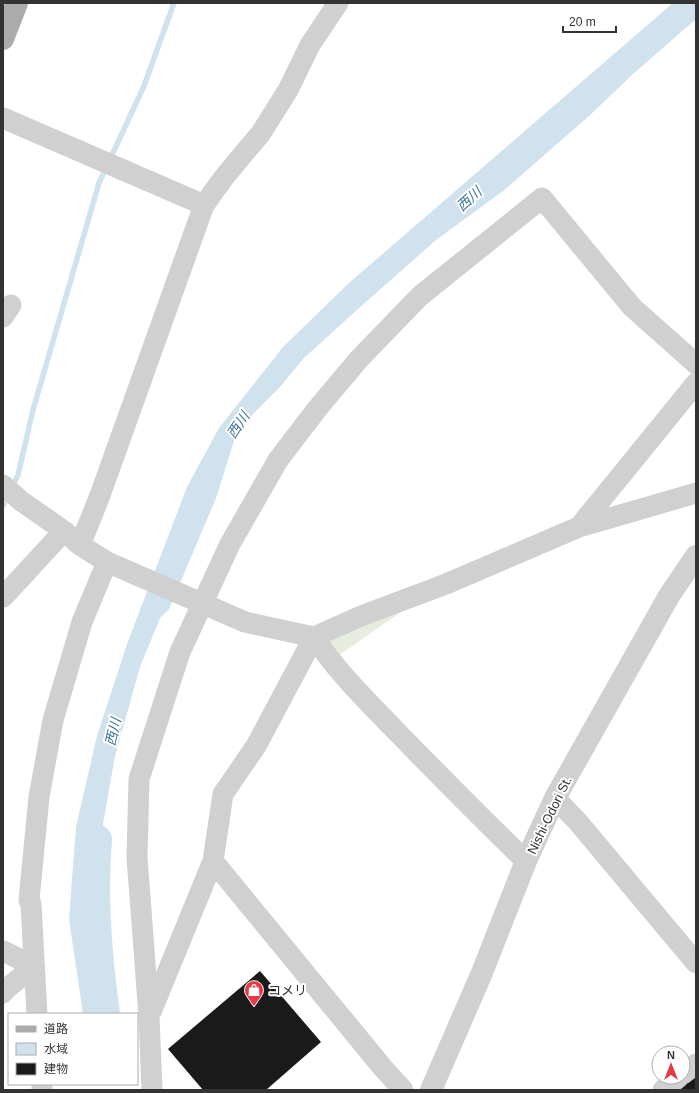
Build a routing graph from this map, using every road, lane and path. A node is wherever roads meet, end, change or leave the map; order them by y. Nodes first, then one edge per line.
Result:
1 (17, 3) edge
2 (338, 3) edge
3 (3, 40) edge
4 (3, 118) edge
5 (204, 205) junction
6 (696, 364) edge
7 (696, 383) edge
8 (3, 485) edge
9 (696, 493) edge
10 (579, 527) junction
11 (64, 531) junction
12 (80, 545) junction
13 (696, 556) edge
14 (107, 562) junction
15 (3, 597) edge
16 (197, 602) junction
17 (314, 637) junction
18 (555, 798) junction
19 (213, 861) junction
20 (526, 861) junction
21 (3, 951) edge
22 (696, 963) edge
23 (34, 966) junction
24 (3, 992) edge
25 (37, 1013) edge
26 (149, 1016) junction
27 (152, 1090) edge
28 (403, 1090) edge
29 (431, 1090) edge

1 - 3 main road
2 - 5 street
4 - 5 street
5 - 12 street
6 - 16 street
7 - 10 street
8 - 11 street
9 - 10 street
10 - 17 street
11 - 12 street
11 - 15 street
12 - 14 street
13 - 18 street, Nishi-Odori St.
14 - 16 street
14 - 23 street
16 - 17 street
16 - 26 street
17 - 19 street
17 - 20 street
18 - 20 street, Nishi-Odori St.
18 - 22 street
19 - 26 street
19 - 28 street
20 - 29 street, Nishi-Odori St.
21 - 23 street
23 - 24 street
23 - 25 street
26 - 27 street

